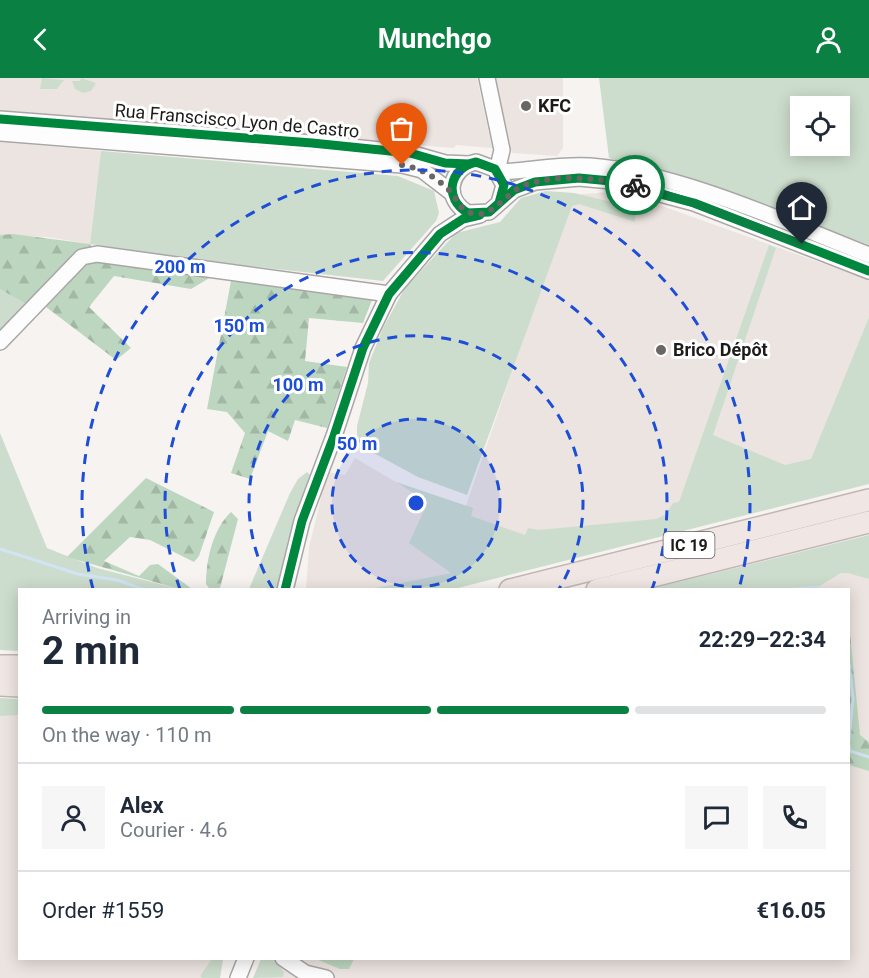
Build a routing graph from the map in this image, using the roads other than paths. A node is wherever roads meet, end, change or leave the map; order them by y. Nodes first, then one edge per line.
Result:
1 (487, 78) edge
2 (0, 119) edge
3 (0, 133) edge
4 (501, 147) junction
5 (476, 163) junction
6 (533, 170) junction
7 (497, 171) junction
8 (452, 194) junction
9 (499, 203) junction
10 (482, 214) junction
11 (440, 234) junction
12 (869, 255) edge
13 (869, 271) edge
14 (388, 294) junction
15 (0, 342) edge
16 (869, 500) edge
17 (869, 522) edge
18 (285, 588) edge
19 (518, 588) edge
20 (605, 588) edge
21 (0, 666) edge
22 (18, 666) edge
23 (0, 685) edge
24 (18, 686) edge
25 (245, 960) edge
26 (285, 960) edge
27 (298, 975) edge
28 (238, 978) edge
29 (326, 978) edge

1 - 4 street
2 - 5 street, Rua Franscisco Lyon de Castro
3 - 8 street, Rua Franscisco Lyon de Castro
4 - 5 street
4 - 6 street
4 - 7 street
5 - 7 street
5 - 8 street
6 - 7 street
6 - 12 street
7 - 9 street
8 - 10 street
8 - 11 street
9 - 10 street
9 - 13 street
10 - 11 street
11 - 14 street
14 - 15 street
14 - 18 street
16 - 19 highway, IC 19
17 - 20 highway, IC 19
21 - 22 highway
23 - 24 highway
25 - 28 street
26 - 27 street
27 - 29 street

